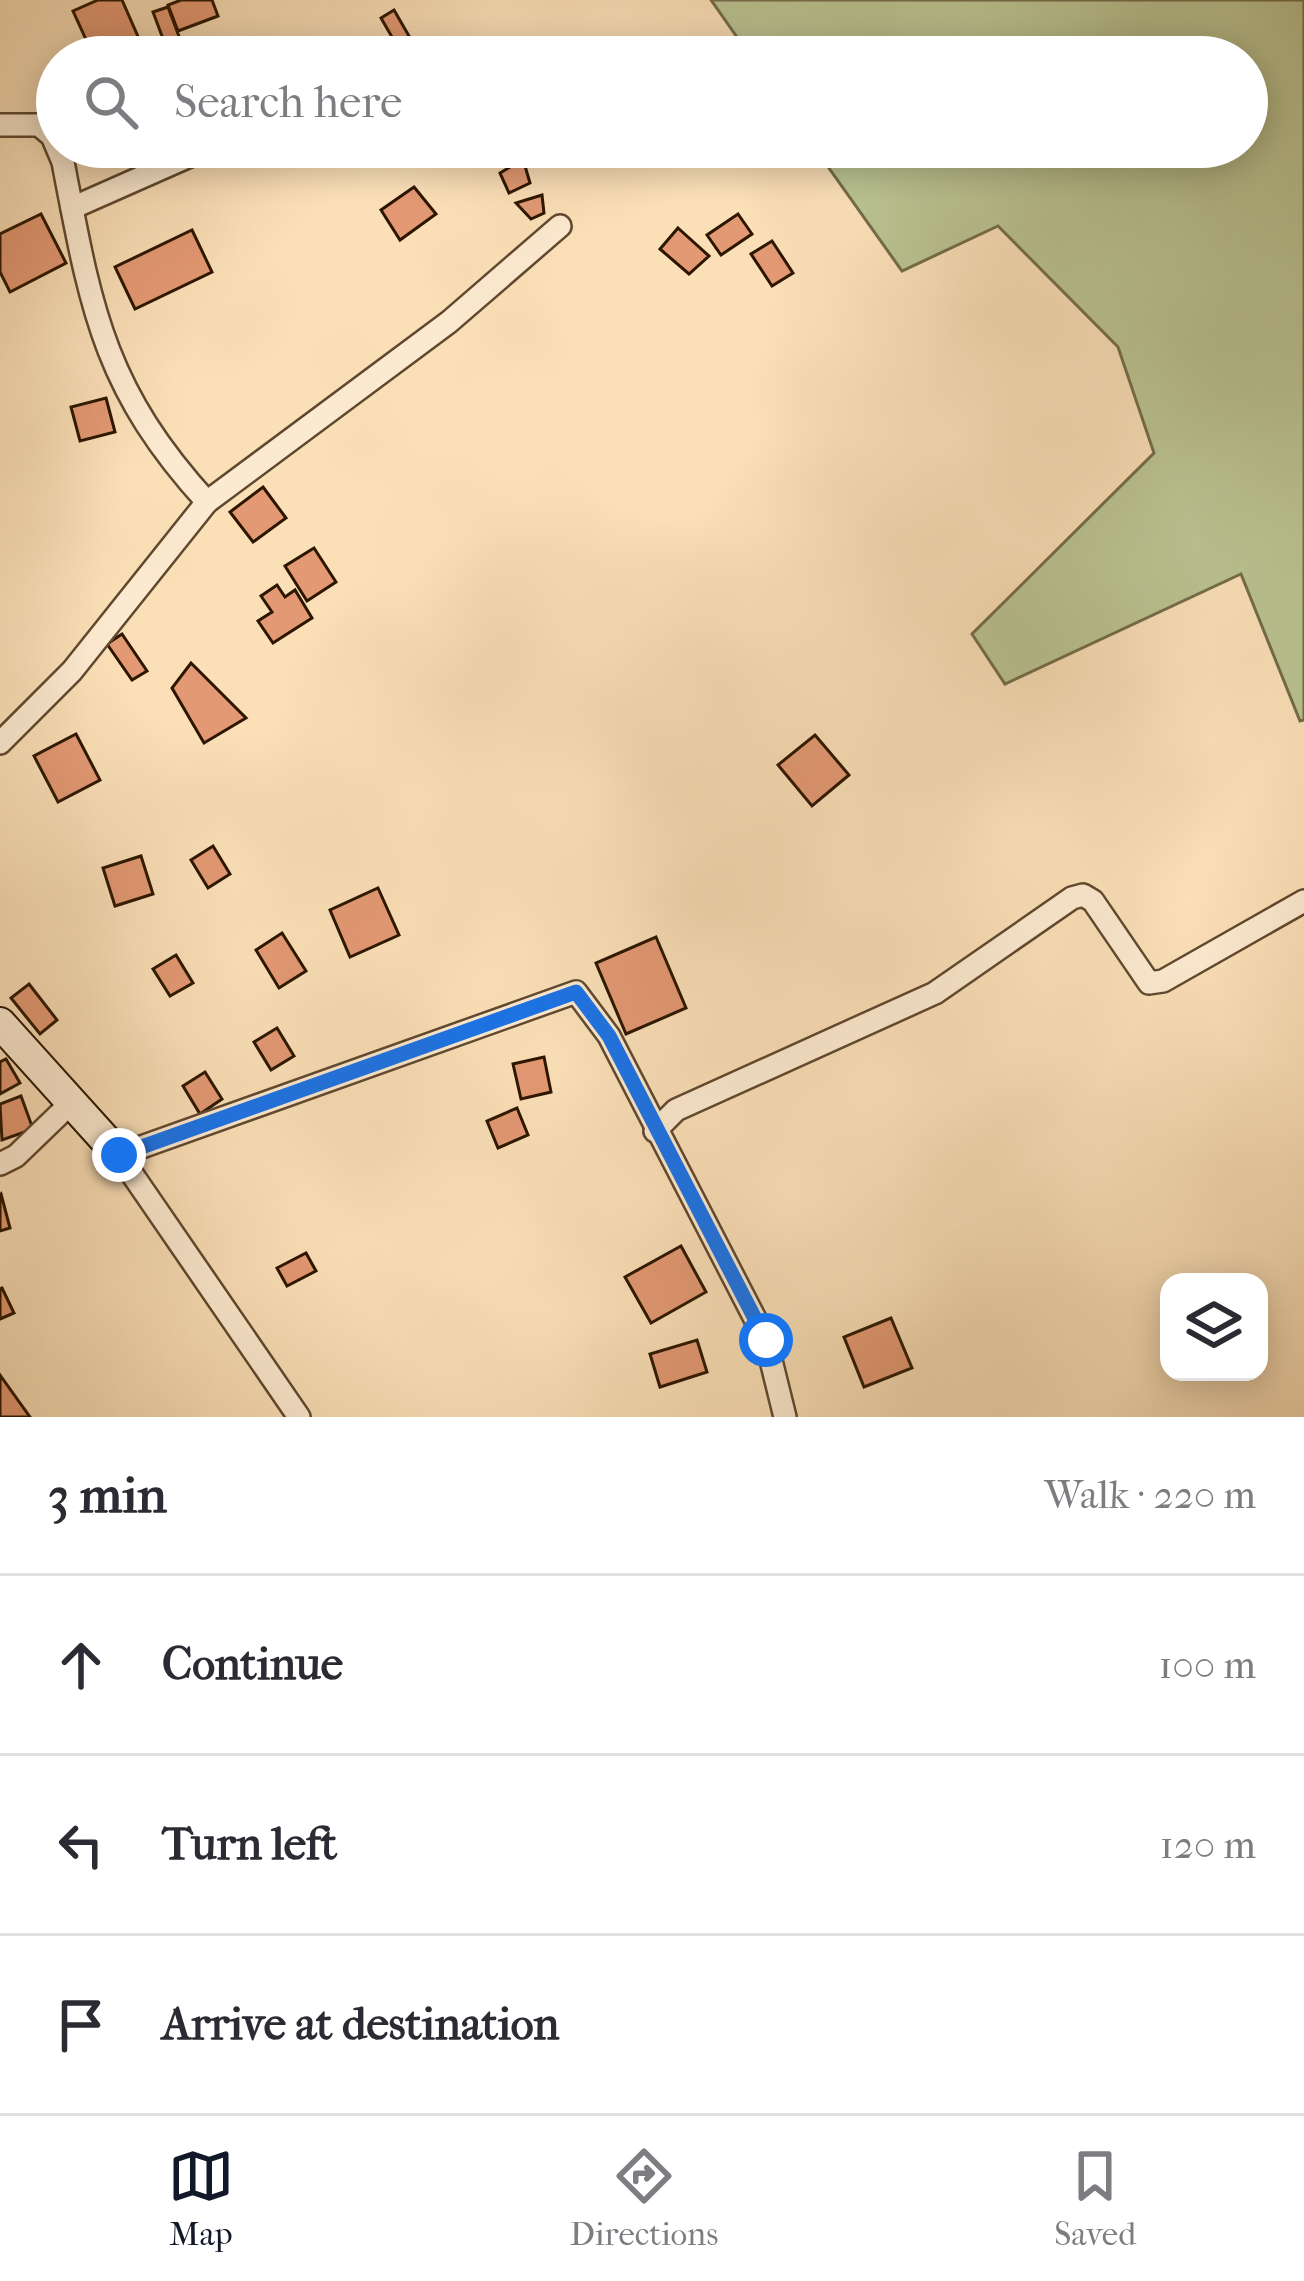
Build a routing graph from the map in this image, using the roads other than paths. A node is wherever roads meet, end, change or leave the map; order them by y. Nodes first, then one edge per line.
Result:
1 (0, 125) edge
2 (36, 125) edge
3 (61, 168) edge
4 (162, 168) edge
5 (72, 208) junction
6 (560, 226) dead end
7 (207, 502) junction
8 (0, 743) edge
9 (1304, 901) edge
10 (0, 1023) edge
11 (72, 1102) junction
12 (655, 1131) junction
13 (119, 1155) junction
14 (0, 1164) edge
15 (299, 1417) edge
16 (785, 1417) edge

1 - 2 street
3 - 5 street
4 - 5 street
5 - 7 street
6 - 7 street
7 - 8 street
9 - 12 street
10 - 11 street
11 - 13 street
11 - 14 street
12 - 13 street
12 - 16 street
13 - 15 street

